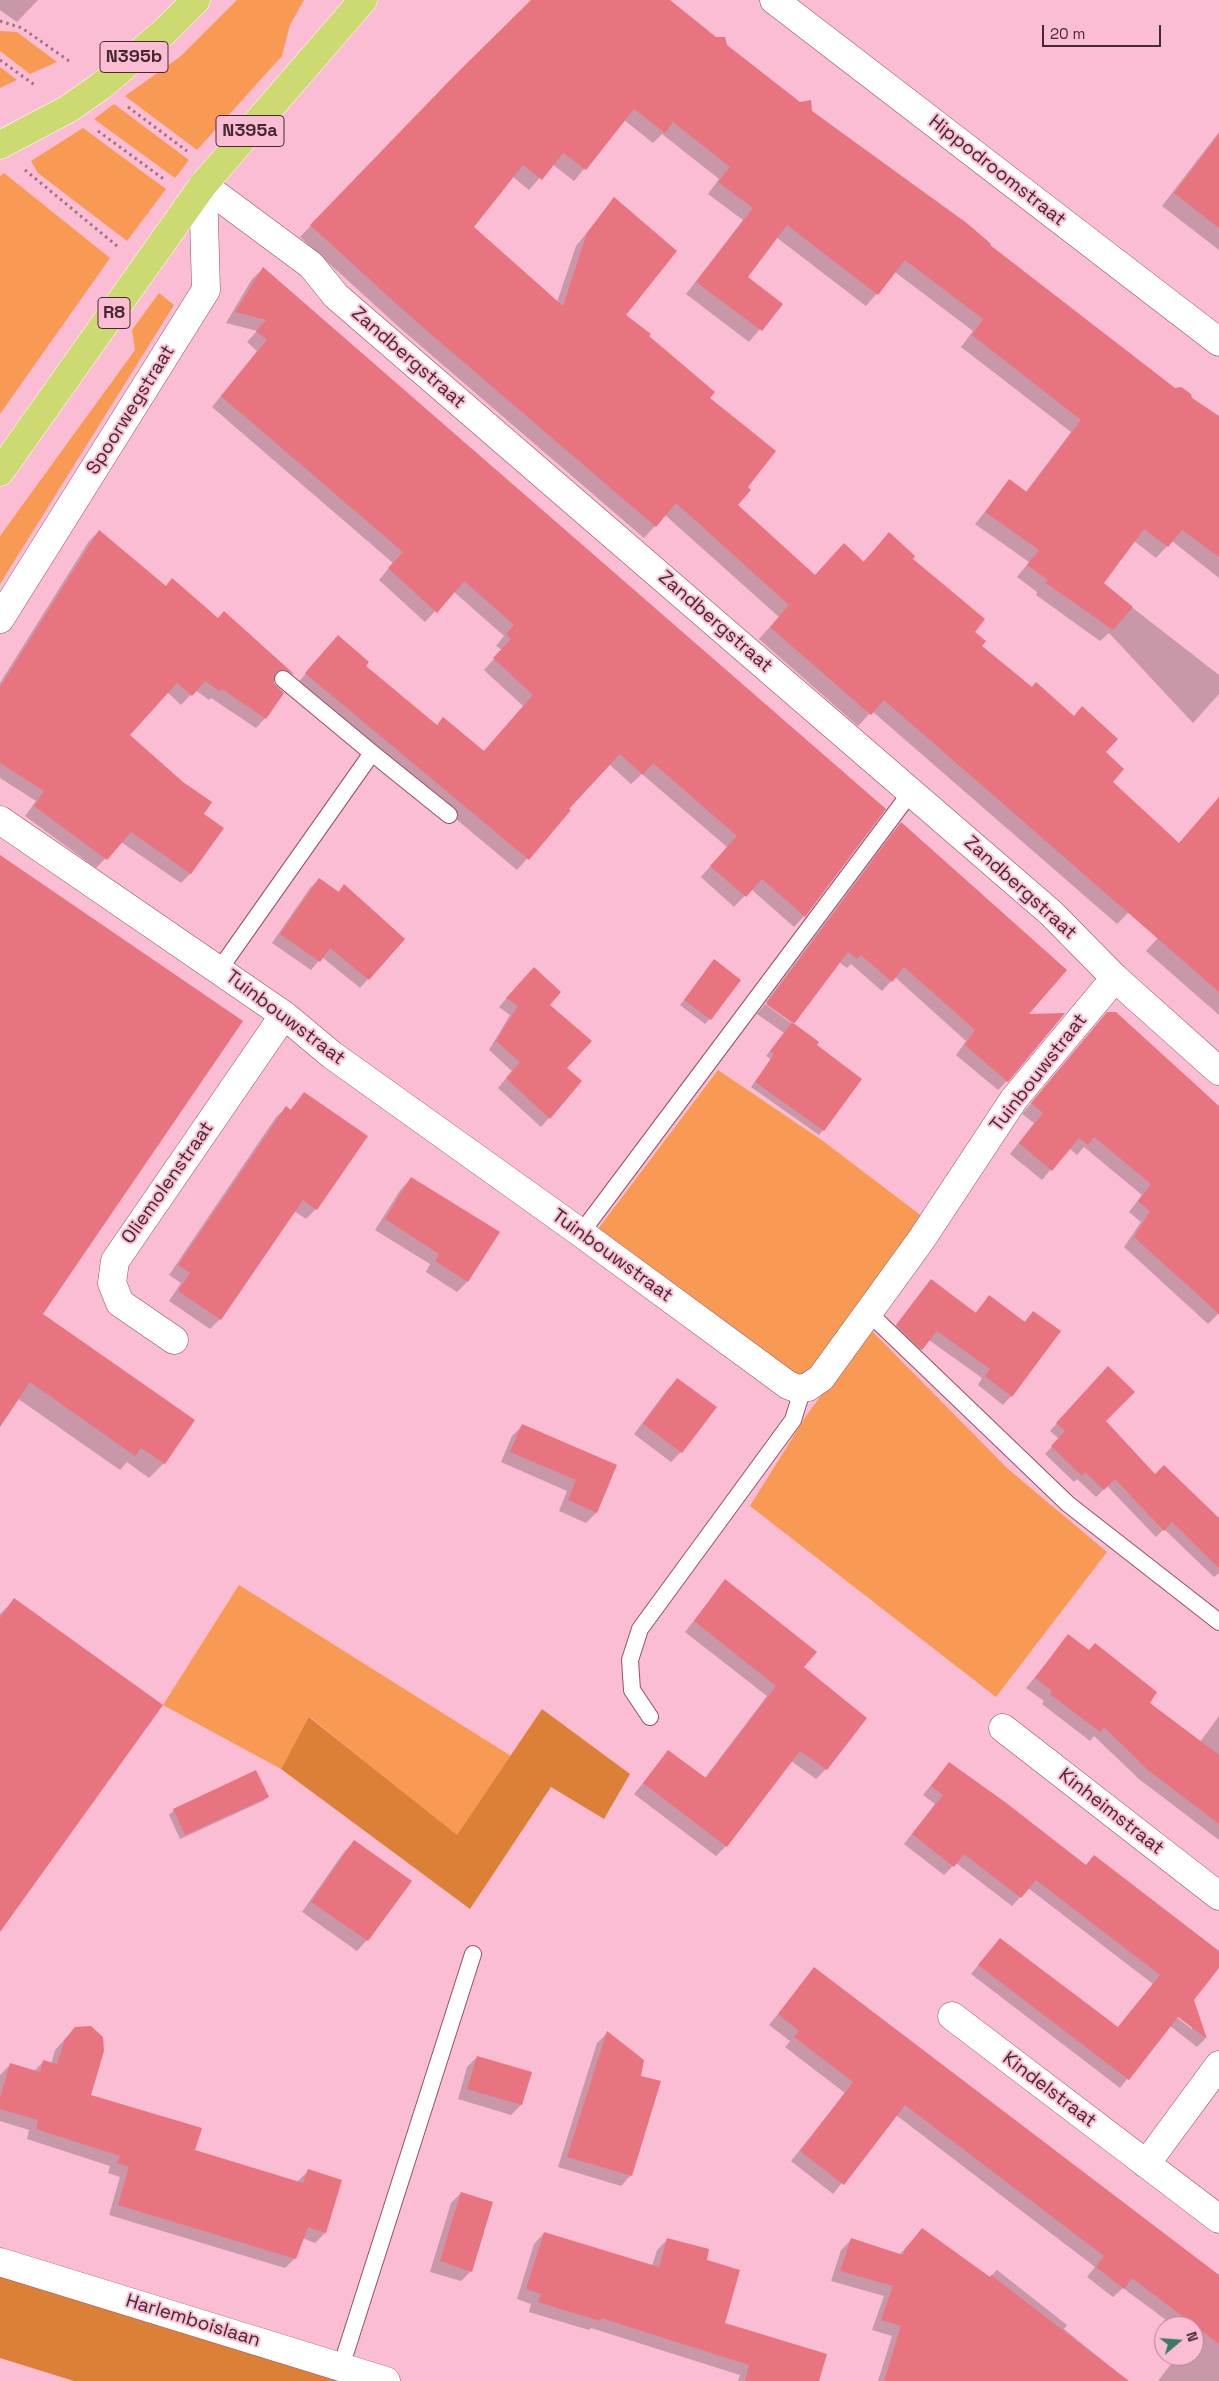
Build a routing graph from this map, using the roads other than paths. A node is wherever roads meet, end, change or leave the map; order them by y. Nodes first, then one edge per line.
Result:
1 (196, 0) edge
2 (363, 0) edge
3 (780, 2) edge
4 (0, 145) edge
5 (203, 185) junction
6 (1219, 342) edge
7 (0, 472) edge
8 (0, 620) edge
9 (283, 679) dead end
10 (372, 753) junction
11 (912, 792) junction
12 (449, 815) dead end
13 (0, 820) edge
14 (219, 970) junction
15 (1115, 978) junction
16 (284, 1015) junction
17 (1219, 1071) edge
18 (582, 1233) junction
19 (869, 1312) junction
20 (174, 1340) dead end
21 (803, 1388) junction
22 (1219, 1622) edge
23 (650, 1717) dead end
24 (1003, 1728) dead end
25 (1219, 1896) edge
26 (473, 1954) dead end
27 (952, 2016) dead end
28 (1219, 2065) edge
29 (1146, 2164) junction
30 (1219, 2219) edge
31 (0, 2262) edge
32 (341, 2367) junction
33 (386, 2381) edge

1 - 4 highway, N395b
2 - 5 highway, N395a
3 - 6 street, Hippodroomstraat
5 - 7 highway, R8
5 - 8 street, Spoorwegstraat
5 - 11 street, Zandbergstraat
9 - 10 lane
10 - 12 lane
10 - 14 lane
11 - 15 street, Zandbergstraat
11 - 18 lane
13 - 14 street, Tuinbouwstraat
14 - 16 street, Tuinbouwstraat
15 - 17 street, Zandbergstraat
15 - 19 street, Tuinbouwstraat
16 - 18 street, Tuinbouwstraat
16 - 20 street, Oliemolenstraat
18 - 21 street, Tuinbouwstraat
19 - 21 street, Tuinbouwstraat
19 - 22 lane
21 - 23 lane
24 - 25 street, Kinheimstraat
26 - 32 lane
27 - 29 street, Kindelstraat
28 - 29 street
29 - 30 street, Kindelstraat
31 - 32 street, Harlemboislaan
32 - 33 street, Harlemboislaan

